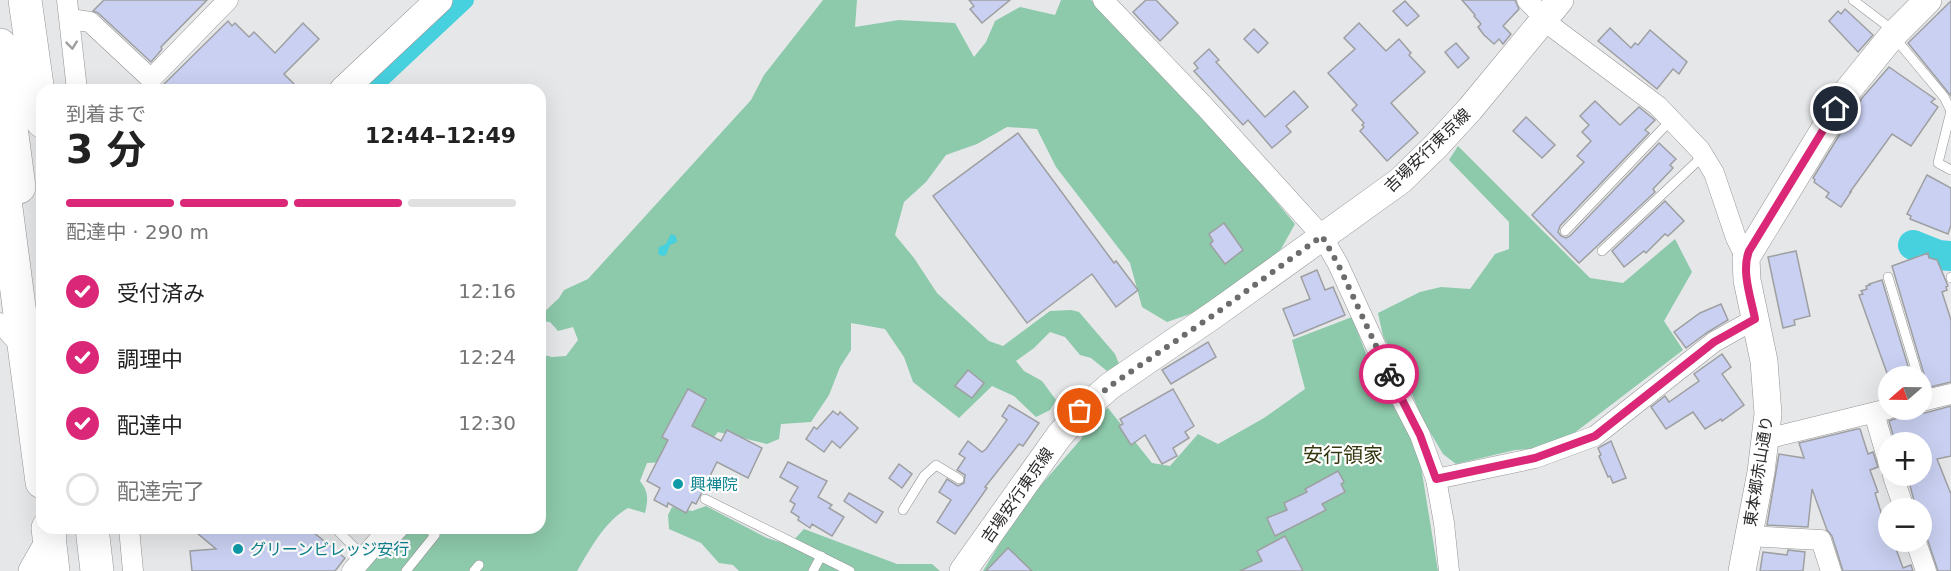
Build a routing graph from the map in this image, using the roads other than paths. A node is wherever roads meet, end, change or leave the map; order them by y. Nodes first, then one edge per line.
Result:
1 (25, 0) edge
2 (42, 0) edge
3 (228, 0) edge
4 (440, 0) edge
5 (1103, 0) edge
6 (1853, 0) edge
7 (1928, 0) edge
8 (69, 10) edge
9 (1544, 10) edge
10 (1894, 34) junction
11 (0, 45) edge
12 (37, 84) edge
13 (54, 84) edge
14 (76, 84) edge
15 (349, 84) edge
16 (1951, 111) edge
17 (1670, 121) junction
18 (1703, 156) junction
19 (0, 162) edge
20 (1951, 170) edge
21 (1565, 231) dead end
22 (1322, 236) junction
23 (1602, 251) dead end
24 (1746, 258) junction
25 (1888, 277) dead end
26 (1755, 319) junction
27 (0, 323) edge
28 (34, 356) edge
29 (1915, 366) edge
30 (36, 388) edge
31 (1951, 394) edge
32 (1932, 395) edge
33 (1878, 412) edge
34 (1766, 439) junction
35 (959, 478) dead end
36 (1436, 479) junction
37 (705, 499) dead end
38 (903, 510) dead end
39 (93, 534) edge
40 (108, 534) edge
41 (130, 534) edge
42 (341, 534) edge
43 (383, 534) edge
44 (400, 534) edge
45 (434, 534) edge
46 (1748, 536) junction
47 (54, 539) edge
48 (1919, 552) edge
49 (821, 556) junction
50 (363, 558) edge
51 (32, 571) edge
52 (66, 571) edge
53 (97, 571) edge
54 (111, 571) edge
55 (133, 571) edge
56 (406, 571) edge
57 (813, 571) edge
58 (850, 571) edge
59 (963, 571) edge
60 (1449, 571) edge
61 (1742, 571) edge
62 (1831, 571) edge
63 (1926, 571) edge

1 - 12 highway
2 - 13 highway
3 - 8 street
4 - 15 street
5 - 22 street
6 - 10 lane
7 - 10 street
8 -> 14 street
9 - 17 street
9 - 22 street, 吉場安行東京線
10 - 16 lane
10 - 24 street
11 - 28 highway
16 - 20 lane
17 - 18 street
17 - 21 lane
18 - 23 lane
18 - 24 street
19 - 28 highway
22 - 36 street
22 - 59 street, 吉場安行東京線
24 - 26 street, 東本郷赤山通り
25 - 29 lane
26 - 34 street, 東本郷赤山通り
26 - 36 street
27 - 28 street
28 - 30 highway
31 - 32 street
33 - 34 street
34 - 46 street, 東本郷赤山通り
35 - 38 lane
36 - 60 street
37 - 49 lane
39 - 53 highway
40 - 54 highway
41 - 55 street
42 - 50 lane
43 - 50 street
44 - 50 lane
45 - 56 lane
46 - 61 street, 東本郷赤山通り
46 - 62 street
47 - 51 street
47 - 52 highway
48 - 63 street
49 - 57 lane
49 - 58 lane

